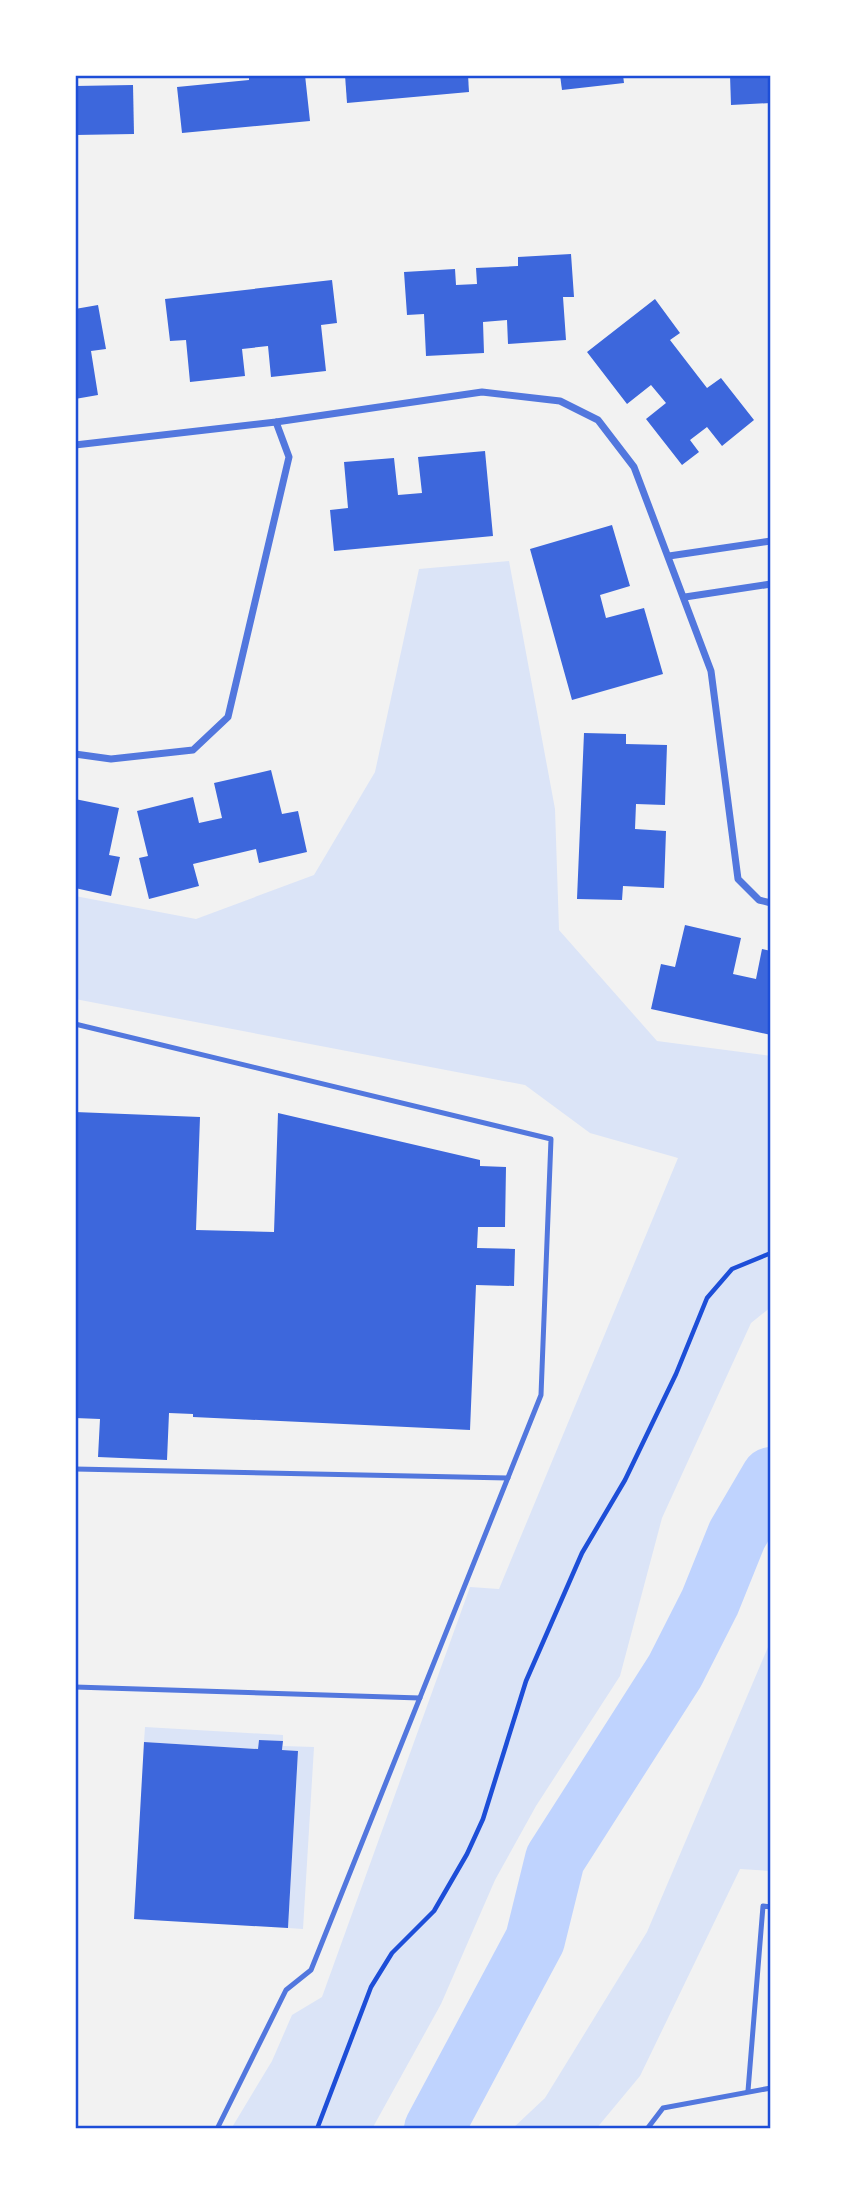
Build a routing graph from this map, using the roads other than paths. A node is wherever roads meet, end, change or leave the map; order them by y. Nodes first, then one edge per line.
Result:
1 (276, 422) junction
2 (75, 445) edge
3 (771, 541) edge
4 (669, 556) junction
5 (771, 584) edge
6 (685, 597) junction
7 (75, 754) edge
8 (771, 903) edge
9 (75, 1024) edge
10 (75, 1469) edge
11 (508, 1478) junction
12 (75, 1687) edge
13 (420, 1698) junction
14 (771, 1907) edge
15 (771, 2088) edge
16 (748, 2091) junction
17 (217, 2129) edge
18 (648, 2129) edge

1 - 2 street
1 - 4 street
1 - 7 street
3 - 4 street
4 - 6 street
5 - 6 street
6 - 8 street
9 - 11 lane
10 - 11 lane
11 - 13 lane
12 - 13 lane
13 - 17 lane
14 - 16 lane
15 - 16 lane
16 - 18 lane

